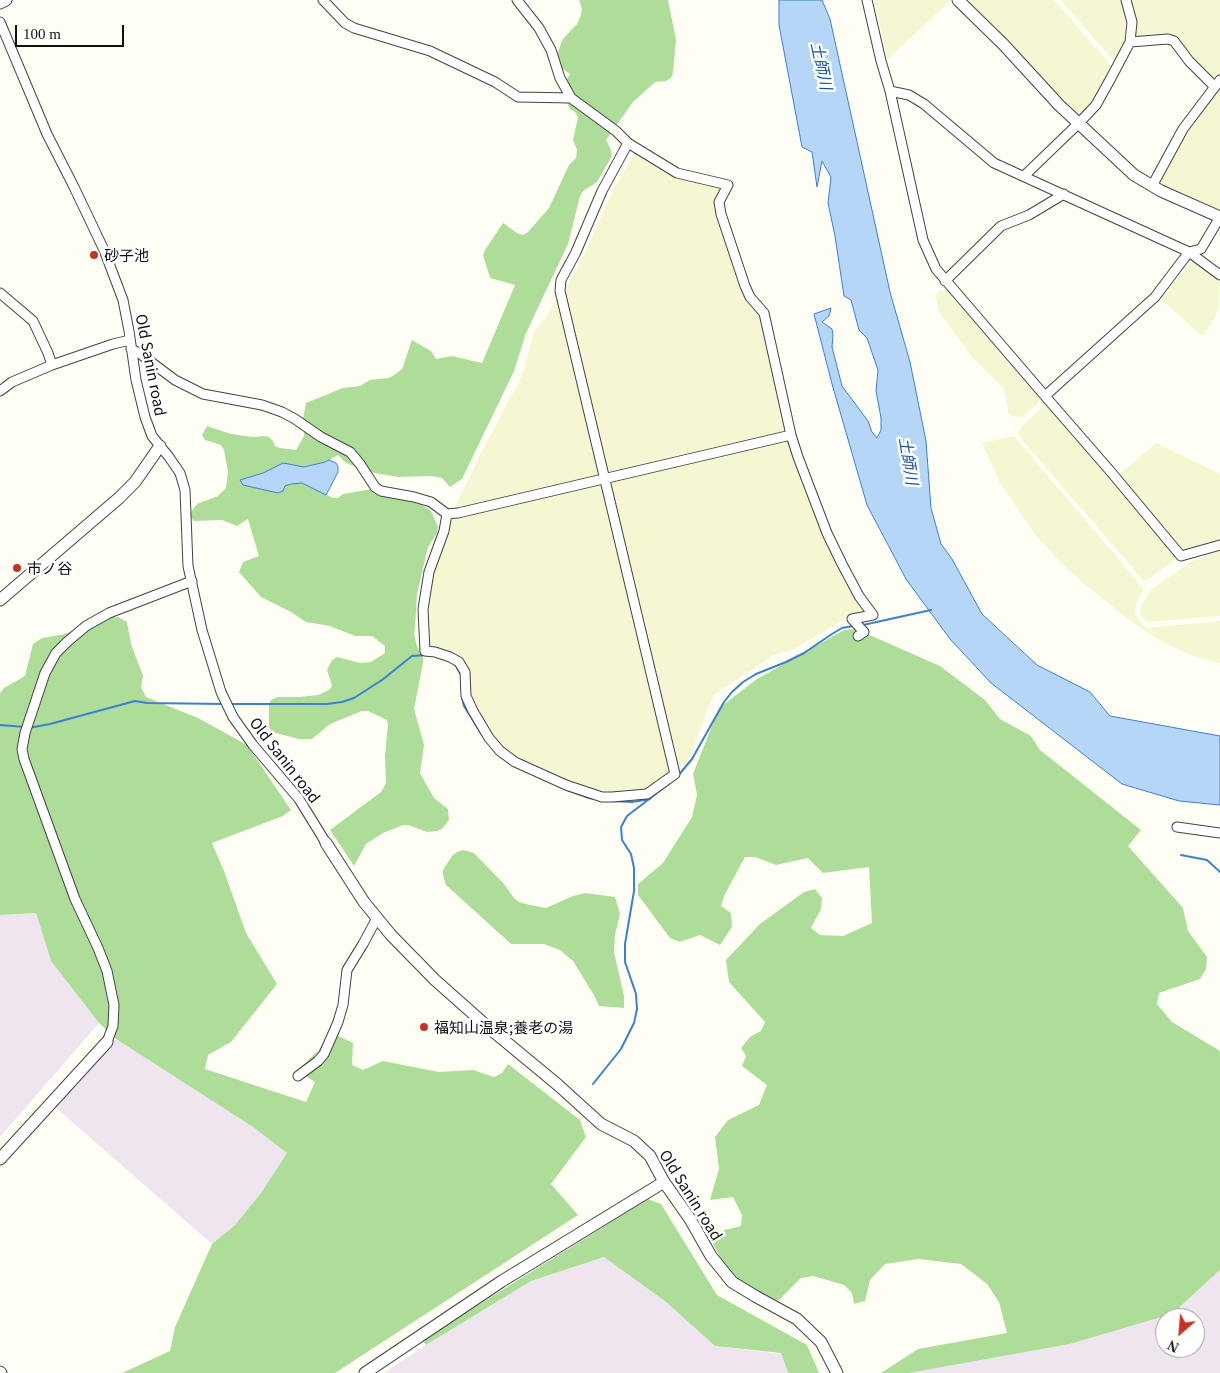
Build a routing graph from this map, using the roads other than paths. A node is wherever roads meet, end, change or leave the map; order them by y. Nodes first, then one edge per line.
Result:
1 (6, 0) edge
2 (323, 0) edge
3 (517, 0) edge
4 (867, 0) edge
5 (958, 0) edge
6 (1126, 0) edge
7 (0, 3) edge
8 (0, 22) edge
9 (1130, 42) junction
10 (1217, 83) edge
11 (890, 91) junction
12 (571, 98) junction
13 (1079, 123) junction
14 (628, 143) junction
15 (1024, 176) junction
16 (1152, 186) junction
17 (1064, 194) junction
18 (1220, 217) edge
19 (1189, 252) junction
20 (1220, 275) edge
21 (945, 280) junction
22 (0, 293) edge
23 (131, 345) junction
24 (52, 366) junction
25 (0, 391) edge
26 (1044, 396) junction
27 (791, 435) junction
28 (160, 446) junction
29 (605, 478) junction
30 (447, 514) junction
31 (1220, 545) edge
32 (192, 581) junction
33 (0, 600) edge
34 (858, 636) dead end
35 (1177, 827) dead end
36 (1220, 833) edge
37 (326, 842) joint
38 (377, 918) junction
39 (107, 1042) joint
40 (298, 1076) dead end
41 (0, 1159) edge
42 (664, 1182) junction
43 (365, 1373) edge
44 (837, 1373) edge

1 - 7 street
2 - 12 street
3 - 12 street
4 - 11 street
5 - 13 street
6 - 9 street
8 - 23 street, Old Sanin road
9 - 10 street
9 - 13 street
10 - 16 street
11 - 15 street
11 - 21 street
12 - 14 street
13 - 15 street
13 - 16 street
14 - 27 street
14 - 29 street
15 - 17 street
16 - 18 street
17 - 19 street
17 - 21 street
18 - 19 street
19 - 20 street
19 - 26 street
21 - 26 street
22 - 24 street
23 - 24 street
23 - 28 street, Old Sanin road
23 - 30 street
24 - 25 street
26 - 31 street
27 - 29 street
27 - 34 street
28 - 32 street, Old Sanin road
28 - 33 street
29 - 30 street
29 - 30 street
32 - 37 street, Old Sanin road
32 - 39 street
35 - 36 street
37 - 38 street, Old Sanin road
38 - 40 street
38 - 42 street, Old Sanin road
39 - 41 street
42 - 43 street
42 - 44 street, Old Sanin road

